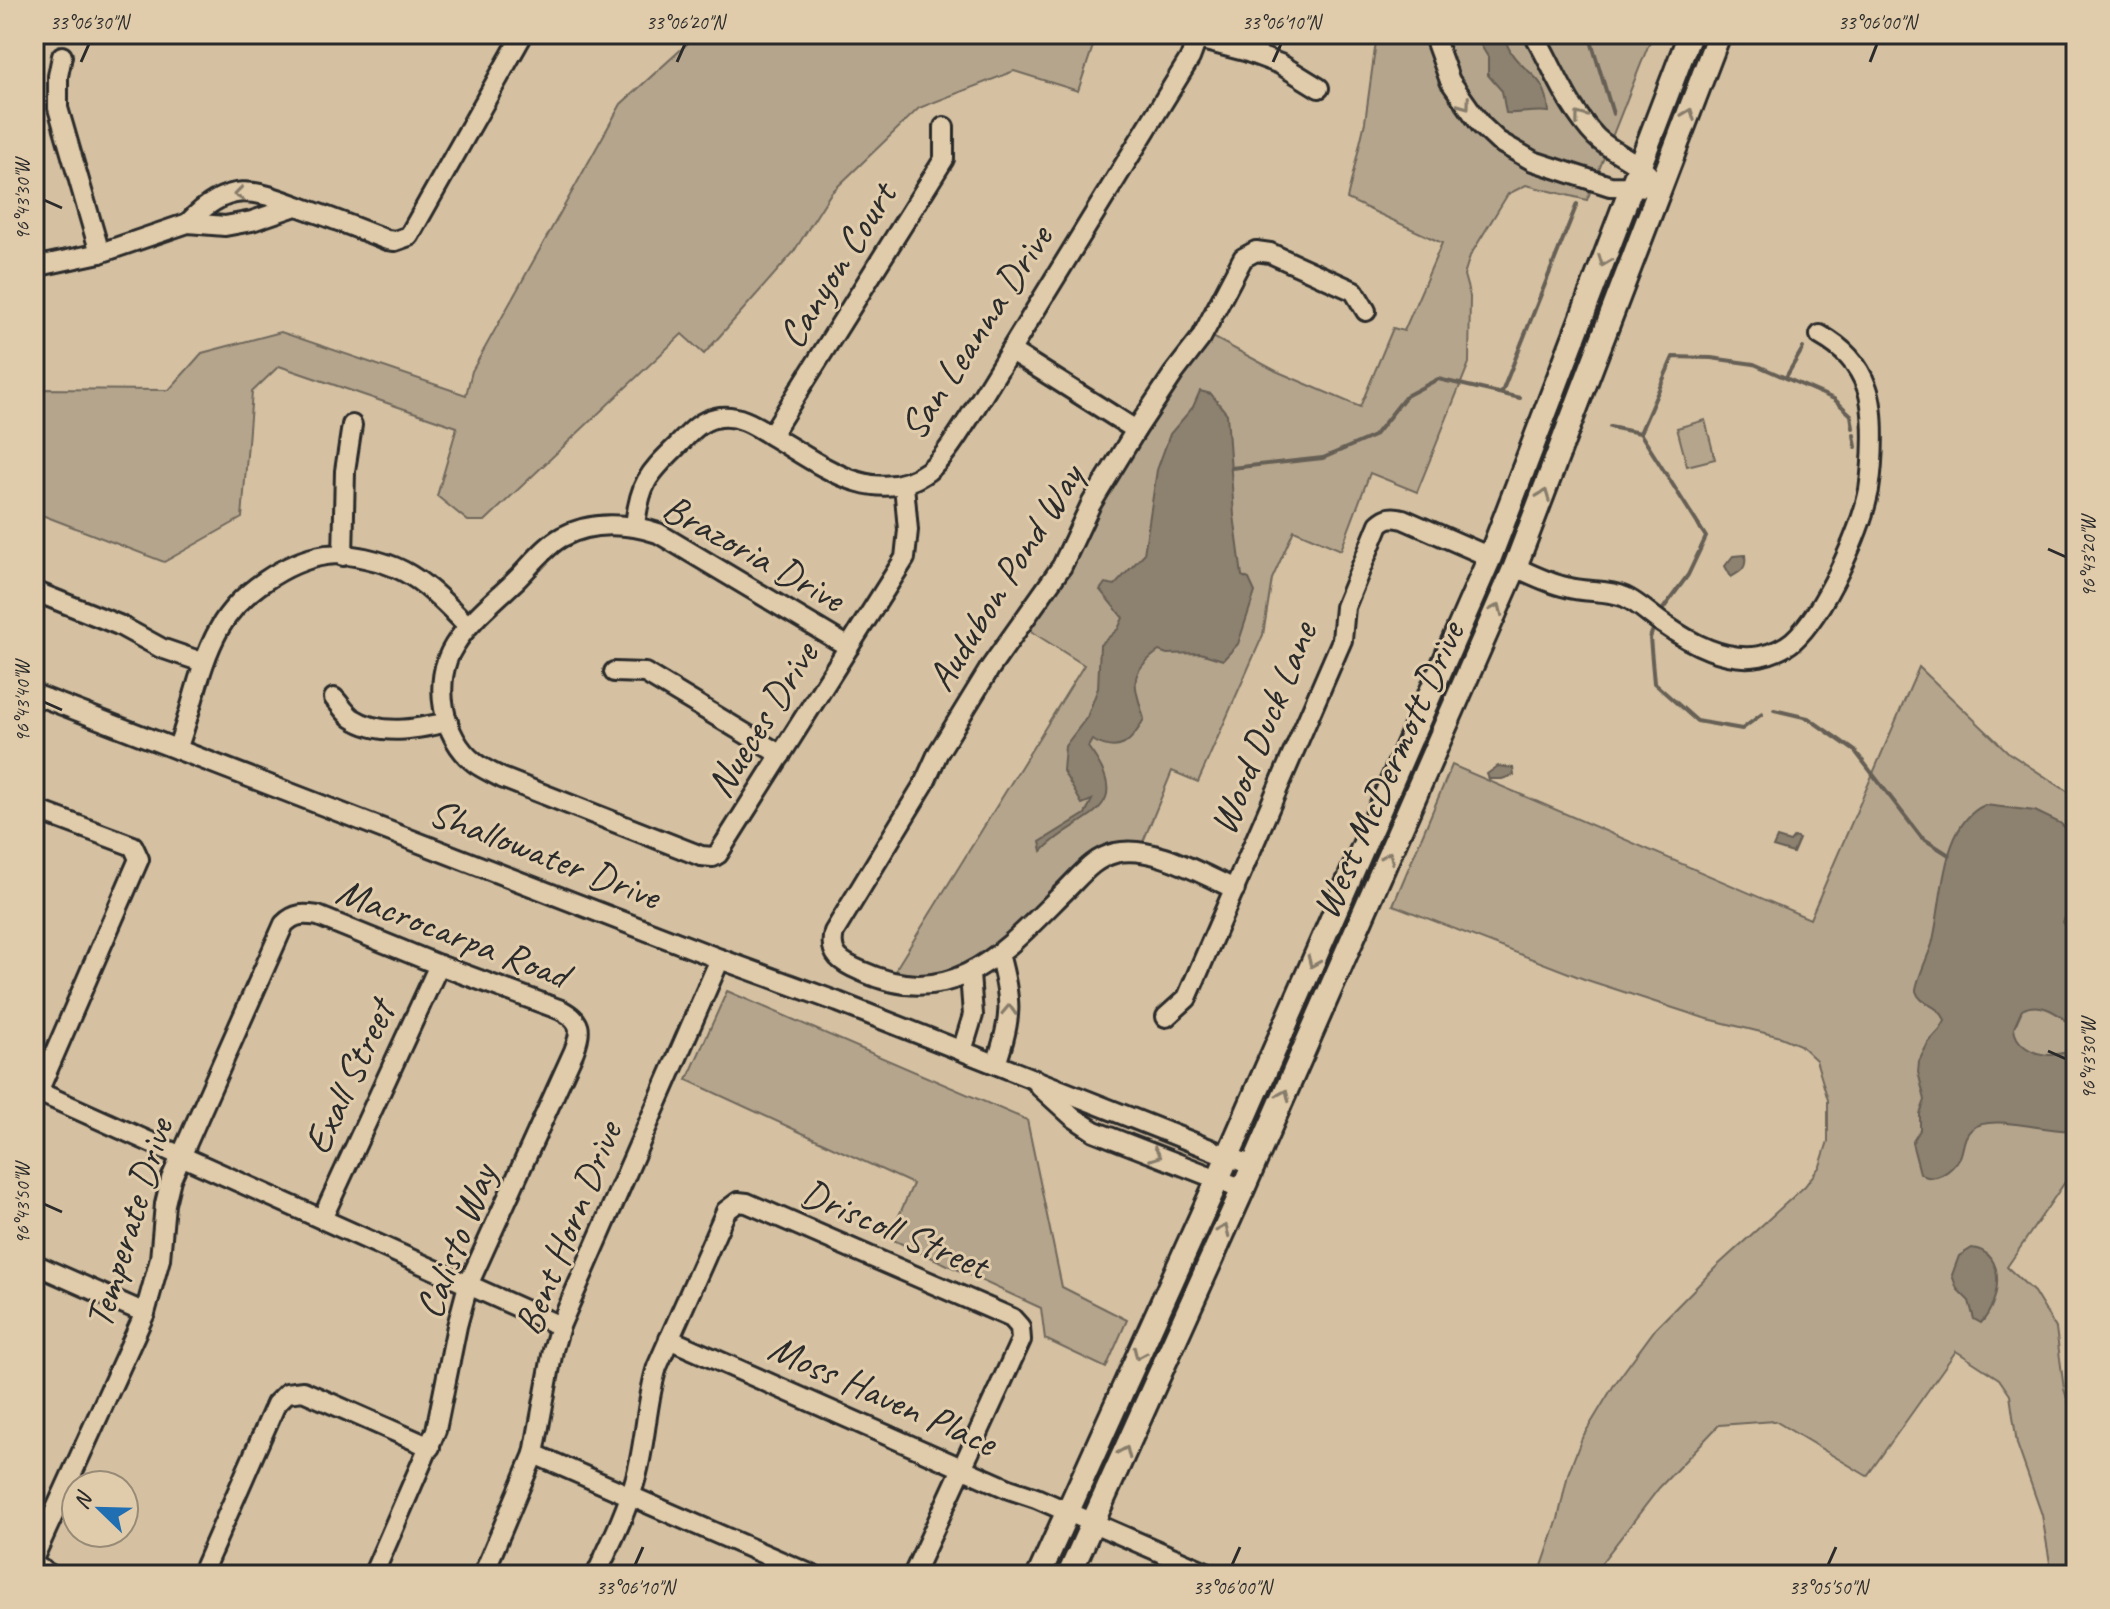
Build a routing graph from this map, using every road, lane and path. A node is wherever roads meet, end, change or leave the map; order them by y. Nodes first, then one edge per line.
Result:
1 (523, 34) edge
2 (1433, 34) edge
3 (1534, 34) edge
4 (1690, 34) edge
5 (1719, 34) edge
6 (1199, 36) edge
7 (62, 56) dead end
8 (1319, 88) dead end
9 (944, 127) dead end
10 (1640, 166) junction
11 (1661, 187) junction
12 (1632, 188) junction
13 (296, 206) junction
14 (188, 223) junction
15 (100, 253) junction
16 (34, 267) edge
17 (1366, 311) dead end
18 (1820, 335) dead end
19 (1011, 351) junction
20 (352, 425) dead end
21 (1136, 430) junction
22 (771, 435) junction
23 (904, 485) junction
24 (635, 525) junction
25 (343, 556) junction
26 (1490, 557) junction
27 (1515, 567) junction
28 (34, 591) edge
29 (468, 626) junction
30 (849, 647) junction
31 (202, 662) junction
32 (614, 672) dead end
33 (34, 694) edge
34 (334, 698) dead end
35 (448, 722) junction
36 (177, 749) junction
37 (781, 755) junction
38 (34, 809) edge
39 (1235, 889) junction
40 (296, 915) joint
41 (999, 954) junction
42 (720, 959) junction
43 (439, 965) junction
44 (970, 974) junction
45 (1166, 1017) dead end
46 (580, 1026) joint
47 (962, 1051) junction
48 (996, 1064) junction
49 (1031, 1078) junction
50 (36, 1091) edge
51 (1140, 1121) junction
52 (1107, 1136) junction
53 (180, 1156) junction
54 (1228, 1156) junction
55 (1253, 1166) junction
56 (1218, 1179) junction
57 (1243, 1189) junction
58 (322, 1219) junction
59 (34, 1264) edge
60 (1171, 1283) junction
61 (468, 1285) junction
62 (1196, 1294) junction
63 (145, 1313) junction
64 (560, 1326) junction
65 (669, 1339) junction
66 (430, 1447) junction
67 (534, 1454) junction
68 (963, 1468) junction
69 (630, 1496) junction
70 (1068, 1512) junction
71 (1093, 1523) junction
72 (34, 1557) edge
73 (34, 1565) edge
74 (51, 1575) edge
75 (201, 1575) edge
76 (373, 1575) edge
77 (483, 1575) edge
78 (596, 1575) edge
79 (812, 1575) edge
80 (913, 1575) edge
81 (1039, 1575) edge
82 (1069, 1575) edge
83 (1213, 1575) edge

1 - 13 street
2 -> 12 street
10 -> 3 street
4 - 10 main road, West McDermott Drive
11 -> 5 main road, West McDermott Drive
6 - 8 street
6 - 19 street, San Leanna Drive
7 - 15 street
9 - 22 street, Canyon Court
10 - 11 street
10 - 12 main road, West McDermott Drive
11 - 12 street
27 -> 11 main road, West McDermott Drive
12 -> 26 main road, West McDermott Drive
13 - 14 street
13 -> 14 street
14 - 15 street
15 - 16 street
17 - 21 street, Audubon Pond Way
18 - 27 street
19 - 21 street
19 - 23 street, San Leanna Drive
20 - 25 street
21 - 44 street, Audubon Pond Way
22 - 23 street, San Leanna Drive
22 - 24 street, San Leanna Drive
23 - 30 street, Nueces Drive
24 - 29 street, Brazoria Drive
24 - 30 street, Brazoria Drive
25 - 29 street
25 - 31 street
26 - 27 main road
26 - 39 street, Wood Duck Lane
26 -> 54 main road, West McDermott Drive
55 -> 27 main road, West McDermott Drive
28 - 31 street
29 - 35 street, Brazoria Drive
30 - 37 street, Nueces Drive
31 - 36 street
32 - 37 street
33 - 36 street, Shallowater Drive
34 - 35 street
35 - 37 street, Nueces Drive
36 - 42 street, Shallowater Drive
38 - 50 street
39 - 41 street
39 - 45 street, Wood Duck Lane
40 - 43 street, Macrocarpa Road
40 - 53 street, Temperate Drive
41 - 44 street
48 -> 41 street
42 - 47 street, Shallowater Drive
42 - 64 street, Bent Horn Drive
43 - 46 street, Macrocarpa Road
43 - 58 street, Exall Street
44 - 47 street
46 - 61 street, Calisto Way
47 - 48 street, Shallowater Drive
48 - 49 street, Shallowater Drive
49 - 51 street, Shallowater Drive
49 - 52 street, Shallowater Drive
50 - 53 street
51 - 52 street
51 - 54 street, Shallowater Drive
52 -> 56 street, Shallowater Drive
53 - 58 street
53 - 63 street, Temperate Drive
54 - 55 street, Shallowater Drive
54 - 56 main road, West McDermott Drive
55 - 57 main road, West McDermott Drive
56 - 57 street, Shallowater Drive
56 - 60 main road, West McDermott Drive
62 -> 57 main road, West McDermott Drive
58 - 61 street
59 - 63 street
60 - 62 main road
60 -> 70 main road, West McDermott Drive
61 - 64 street
61 - 66 street, Calisto Way
71 -> 62 main road, West McDermott Drive
63 - 72 street, Temperate Drive
64 - 67 street, Bent Horn Drive
65 - 68 street, Moss Haven Place
65 - 68 street, Driscoll Street
65 - 69 street
66 - 75 street
66 - 76 street, Calisto Way
67 - 69 street
67 - 77 street, Bent Horn Drive
68 - 70 street, Moss Haven Place
68 - 80 street
69 - 78 street
69 - 79 street
70 - 71 street, Moss Haven Place
70 - 81 main road, West McDermott Drive
71 - 82 main road, West McDermott Drive
71 - 83 street, Moss Haven Place
73 - 74 street

